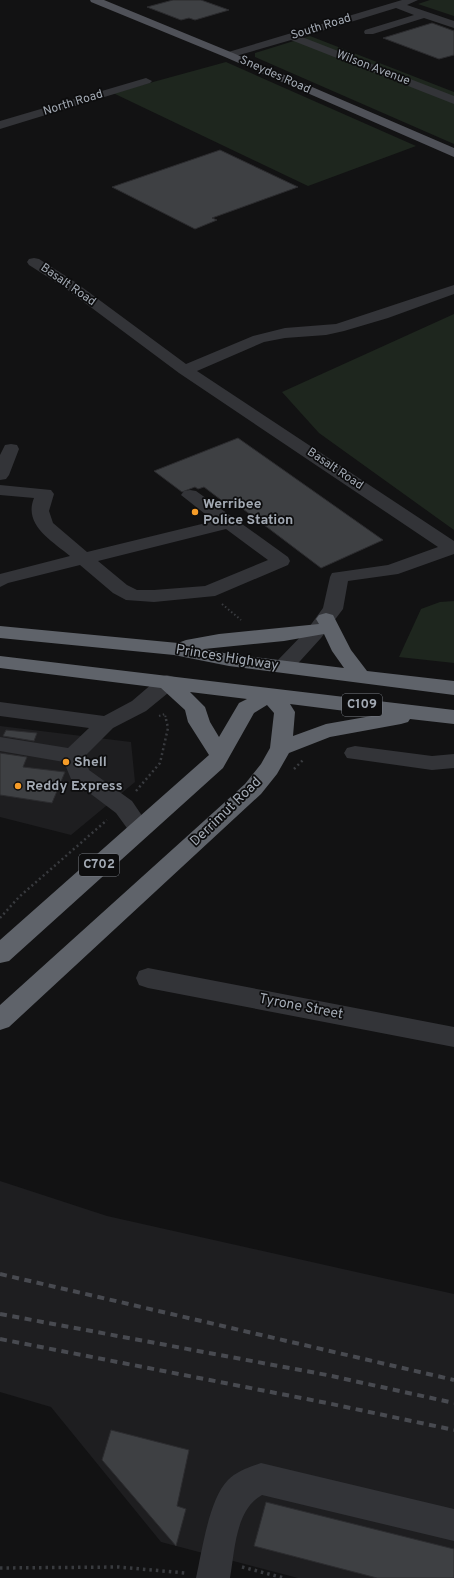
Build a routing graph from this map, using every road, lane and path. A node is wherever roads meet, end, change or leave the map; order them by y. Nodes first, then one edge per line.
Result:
1 (95, 0) edge
2 (413, 0) edge
3 (396, 5) junction
4 (424, 15) junction
5 (454, 25) edge
6 (369, 32) dead end
7 (291, 36) junction
8 (229, 55) junction
9 (146, 81) dead end
10 (454, 100) edge
11 (0, 126) edge
12 (454, 153) edge
13 (34, 262) dead end
14 (454, 289) edge
15 (185, 370) junction
16 (11, 449) dead end
17 (0, 475) edge
18 (0, 490) edge
19 (190, 495) dead end
20 (229, 523) junction
21 (83, 558) junction
22 (0, 581) edge
23 (208, 592) junction
24 (242, 620) dead end
25 (322, 624) junction
26 (0, 632) edge
27 (174, 649) junction
28 (0, 662) edge
29 (284, 666) junction
30 (360, 676) junction
31 (167, 682) junction
32 (454, 688) edge
33 (270, 694) junction
34 (0, 709) edge
35 (426, 713) junction
36 (165, 714) dead end
37 (454, 717) edge
38 (106, 723) junction
39 (0, 744) edge
40 (281, 748) junction
41 (355, 753) dead end
42 (219, 755) junction
43 (73, 756) junction
44 (454, 761) edge
45 (124, 807) junction
46 (140, 829) junction
47 (0, 918) edge
48 (0, 954) edge
49 (148, 978) dead end
50 (0, 1020) edge
51 (454, 1037) edge
52 (454, 1525) edge
53 (0, 1568) edge
54 (214, 1572) edge
55 (284, 1578) edge

1 - 8 main road, Sneydes Road
2 - 3 street, South Road
3 - 4 street
3 - 7 street, South Road
4 - 5 street
4 - 6 street
7 - 8 street, South Road
7 - 10 street, Wilson Avenue
8 - 12 main road, Sneydes Road
9 - 11 street, North Road
13 - 15 street, Basalt Road
14 - 15 street
15 - 25 street, Basalt Road
16 - 17 street
18 - 21 street
19 - 20 street
20 - 21 street
20 - 23 street
21 - 22 street
21 - 23 street
23 - 24 path
25 - 27 highway
25 - 29 street, Basalt Road
25 - 30 highway
26 - 27 highway, Princes Highway / C109
27 - 29 highway, Princes Highway / C109
28 - 31 highway, Princes Highway / C109
29 - 30 highway, Princes Highway / C109
29 - 33 highway
30 - 32 highway, Princes Highway / C109
31 - 33 highway, Princes Highway / C109
31 - 38 street
31 - 42 highway
33 - 35 highway, Princes Highway / C109
33 - 40 highway, Derrimut Road
33 - 42 highway, C702
34 - 38 street
35 - 37 highway, Princes Highway / C109
35 - 40 highway
36 - 45 path
38 - 43 street
39 - 43 street
40 - 50 highway, Derrimut Road
41 - 44 street
42 - 46 highway, C702
43 - 45 street
45 - 46 street
45 - 47 path
46 - 48 highway, C702
49 - 51 street, Tyrone Street
52 - 54 street
53 - 54 path
54 - 55 path

